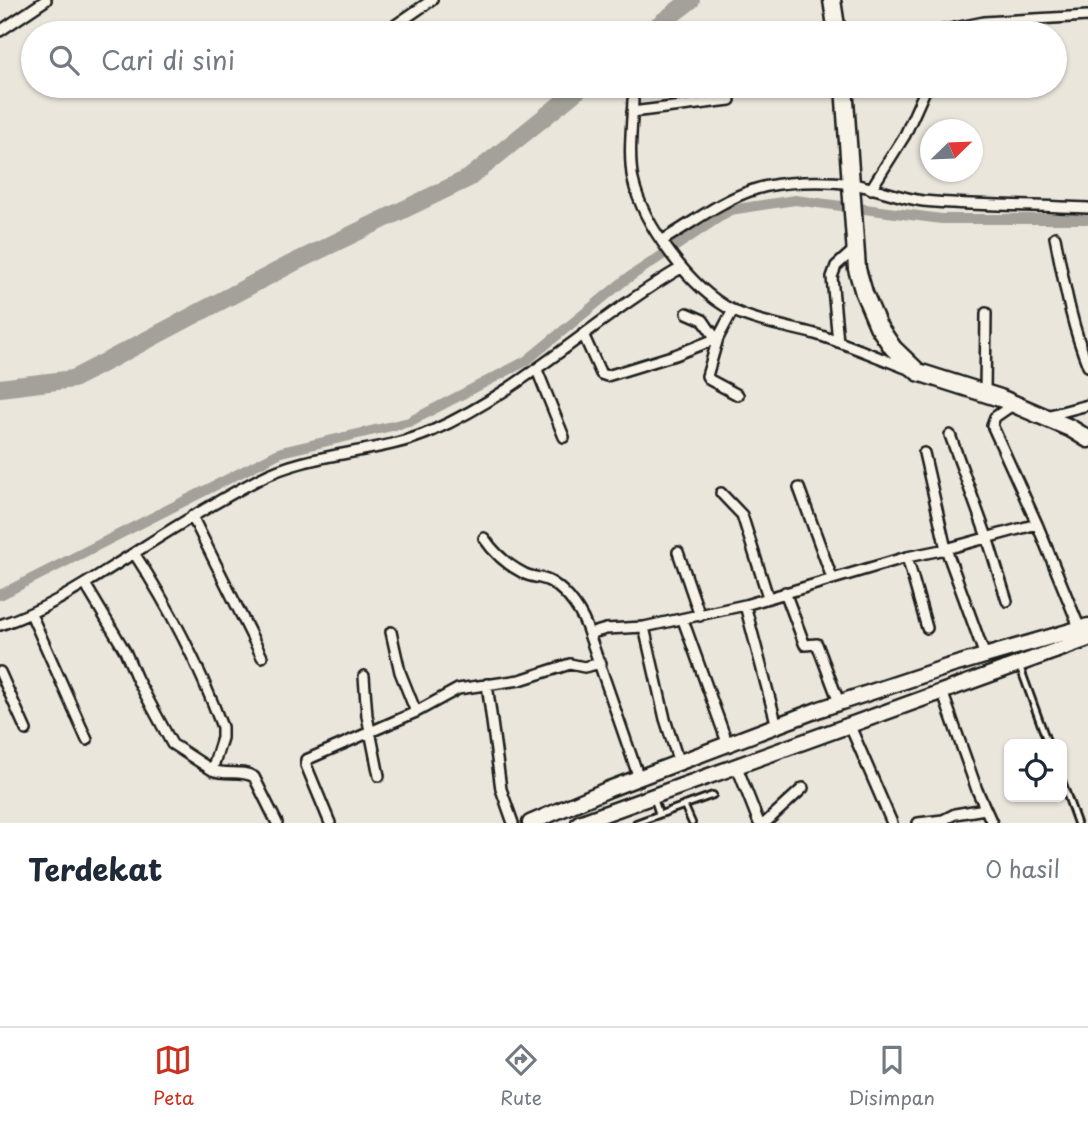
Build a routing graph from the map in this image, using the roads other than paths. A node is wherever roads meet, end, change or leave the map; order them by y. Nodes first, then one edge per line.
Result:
1 (46, 0) edge
2 (432, 0) edge
3 (832, 0) edge
4 (1088, 16) edge
5 (401, 21) edge
6 (835, 21) edge
7 (1001, 21) edge
8 (0, 31) edge
9 (845, 98) edge
10 (922, 98) edge
11 (633, 100) dead end
12 (730, 100) dead end
13 (632, 111) junction
14 (852, 189) junction
15 (872, 189) junction
16 (1088, 208) edge
17 (1055, 237) dead end
18 (664, 242) junction
19 (855, 249) junction
20 (679, 265) junction
21 (733, 310) junction
22 (687, 313) dead end
23 (986, 313) dead end
24 (583, 334) junction
25 (717, 338) junction
26 (838, 342) junction
27 (1088, 366) edge
28 (537, 370) junction
29 (918, 373) junction
30 (985, 393) junction
31 (738, 395) dead end
32 (1014, 404) junction
33 (1088, 405) edge
34 (1044, 417) junction
35 (950, 435) dead end
36 (564, 437) dead end
37 (1088, 439) edge
38 (924, 453) dead end
39 (799, 488) dead end
40 (721, 493) dead end
41 (192, 516) junction
42 (1037, 524) junction
43 (987, 537) junction
44 (484, 538) dead end
45 (946, 549) junction
46 (678, 552) dead end
47 (134, 553) junction
48 (907, 557) junction
49 (832, 578) junction
50 (85, 584) junction
51 (785, 592) junction
52 (768, 597) junction
53 (1007, 601) dead end
54 (745, 605) junction
55 (31, 614) junction
56 (700, 616) junction
57 (683, 620) junction
58 (0, 625) edge
59 (644, 628) junction
60 (927, 628) dead end
61 (1085, 631) edge
62 (391, 632) dead end
63 (589, 634) junction
64 (985, 656) junction
65 (262, 657) dead end
66 (601, 663) junction
67 (1018, 663) junction
68 (0, 672) edge
69 (364, 676) dead end
70 (487, 684) junction
71 (942, 691) junction
72 (839, 702) junction
73 (820, 709) junction
74 (416, 712) junction
75 (777, 726) junction
76 (850, 726) junction
77 (26, 730) dead end
78 (370, 731) junction
79 (828, 733) junction
80 (743, 738) junction
81 (1046, 739) edge
82 (87, 740) dead end
83 (727, 745) junction
84 (751, 761) junction
85 (679, 763) junction
86 (737, 767) junction
87 (212, 770) junction
88 (379, 776) dead end
89 (639, 778) junction
90 (803, 788) dead end
91 (609, 789) junction
92 (713, 795) dead end
93 (1067, 795) edge
94 (653, 796) junction
95 (684, 805) junction
96 (617, 809) junction
97 (985, 809) junction
98 (659, 814) junction
99 (944, 821) edge
100 (586, 822) edge
101 (277, 823) edge
102 (330, 823) edge
103 (513, 823) edge
104 (530, 823) edge
105 (636, 823) edge
106 (692, 823) edge
107 (759, 823) edge
108 (765, 823) edge
109 (892, 823) edge
110 (918, 823) edge
111 (992, 823) edge
112 (1077, 823) edge

1 - 8 street
2 - 5 street
3 - 6 highway
4 - 7 street
9 - 14 highway
10 - 15 street
11 - 13 street
12 - 13 street
13 - 18 street
14 - 15 street
14 - 18 street
14 - 19 highway
15 - 16 street
17 - 27 street
18 - 20 street
19 - 26 street
19 - 29 highway
20 - 21 street
20 - 24 street
21 - 25 street
21 - 26 street
22 - 25 street
23 - 30 street
24 - 25 street
24 - 28 street
25 - 31 street
26 - 29 street
28 - 36 street
28 - 41 street
29 - 30 highway
30 - 32 highway
32 - 34 highway
32 - 42 street
33 - 34 street
34 - 37 highway
35 - 43 street
38 - 45 street
39 - 49 street
40 - 52 street
41 - 47 street
41 - 65 street
42 - 43 street
42 - 61 street
43 - 45 street
43 - 53 street
44 - 63 street
45 - 48 street
45 - 64 street
46 - 56 street
47 - 50 street
47 - 87 street
48 - 49 street
48 - 60 street
49 - 51 street
50 - 55 street
50 - 87 street
51 - 52 street
51 - 72 street
52 - 54 street
54 - 56 street
54 - 75 street
55 - 58 street
55 - 82 street
56 - 57 street
57 - 59 street
57 - 83 street
59 - 63 street
59 - 85 street
61 - 64 main road
61 - 67 main road
62 - 74 street
63 - 66 street
64 - 72 main road
66 - 70 street
66 - 89 street
67 - 71 main road
67 - 81 lane
68 - 77 street
69 - 78 street
70 - 74 street
70 - 103 street
71 - 76 main road
71 - 97 street
72 - 73 main road
73 - 75 main road
73 - 79 main road
74 - 78 street
75 - 80 main road
76 - 79 main road
76 - 109 street
78 - 88 street
78 - 102 street
79 - 84 main road
80 - 83 main road
80 - 84 main road
83 - 85 main road
84 - 86 main road
85 - 89 main road
86 - 94 main road
86 - 107 street
87 - 101 street
89 - 91 main road
90 - 108 street
91 - 96 main road
91 - 104 main road
92 - 95 lane
93 - 112 lane
94 - 96 main road
94 - 98 lane
95 - 98 lane
95 - 106 lane
96 - 100 main road
97 - 99 street
97 - 111 street
98 - 105 lane
99 - 110 street

